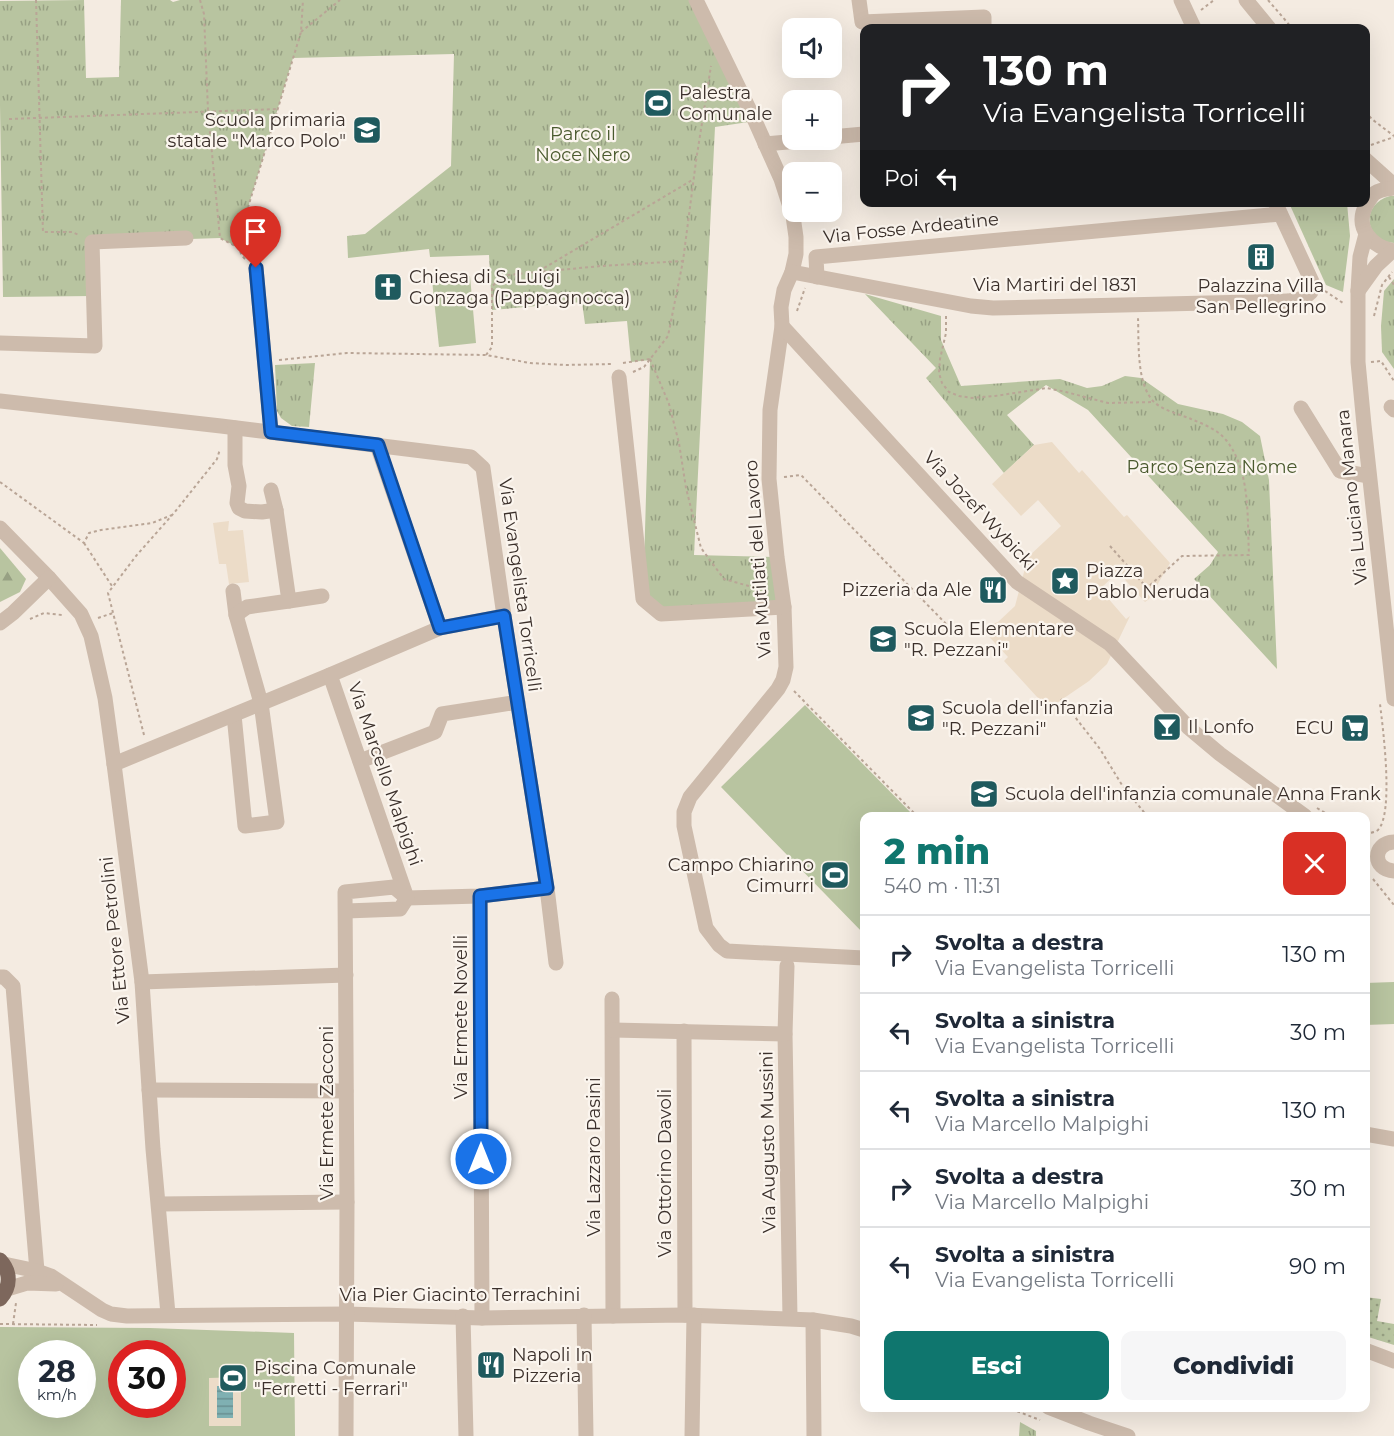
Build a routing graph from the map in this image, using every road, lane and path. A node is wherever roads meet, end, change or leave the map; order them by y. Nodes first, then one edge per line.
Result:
1 (36, 0) edge
2 (200, 0) edge
3 (303, 0) edge
4 (340, 0) edge
5 (696, 0) edge
6 (859, 0) edge
7 (1181, 0) edge
8 (1246, 0) edge
9 (1269, 0) edge
10 (984, 24) edge
11 (1192, 24) edge
12 (1266, 24) edge
13 (1289, 24) edge
14 (301, 32) junction
15 (711, 67) dead end
16 (278, 109) junction
17 (208, 111) junction
18 (1370, 117) edge
19 (40, 118) junction
20 (9, 119) dead end
21 (860, 134) edge
22 (842, 136) edge
23 (1394, 137) edge
24 (782, 142) edge
25 (765, 144) junction
26 (1370, 146) edge
27 (1370, 164) edge
28 (694, 180) junction
29 (1394, 187) edge
30 (1370, 195) edge
31 (1364, 207) edge
32 (1278, 208) edge
33 (1366, 234) junction
34 (186, 238) dead end
35 (92, 242) junction
36 (239, 248) junction
37 (1393, 251) edge
38 (683, 261) junction
39 (252, 265) joint
40 (792, 272) junction
41 (537, 273) junction
42 (812, 276) junction
43 (1389, 276) dead end
44 (1313, 284) junction
45 (1394, 285) edge
46 (1358, 291) junction
47 (944, 300) junction
48 (1137, 304) junction
49 (1348, 306) dead end
50 (796, 314) dead end
51 (782, 326) junction
52 (0, 343) edge
53 (486, 355) junction
54 (650, 359) junction
55 (265, 362) junction
56 (619, 377) joint
57 (0, 400) edge
58 (1154, 402) junction
59 (1302, 408) dead end
60 (228, 427) junction
61 (271, 432) junction
62 (378, 445) junction
63 (1369, 476) junction
64 (769, 479) junction
65 (0, 482) edge
66 (271, 490) dead end
67 (276, 510) junction
68 (174, 513) junction
69 (0, 528) edge
70 (84, 543) junction
71 (1110, 546) dead end
72 (49, 578) junction
73 (113, 587) junction
74 (233, 591) dead end
75 (322, 596) dead end
76 (289, 601) junction
77 (22, 604) junction
78 (784, 607) junction
79 (0, 610) edge
80 (113, 613) junction
81 (236, 615) junction
82 (504, 616) junction
83 (24, 621) dead end
84 (0, 622) edge
85 (86, 623) junction
86 (440, 628) junction
87 (951, 629) dead end
88 (330, 675) junction
89 (783, 680) junction
90 (1060, 699) dead end
91 (1394, 699) edge
92 (518, 702) junction
93 (261, 703) junction
94 (234, 715) junction
95 (148, 750) junction
96 (360, 761) junction
97 (114, 764) junction
98 (1308, 810) edge
99 (913, 812) edge
100 (1144, 812) edge
101 (1394, 842) edge
102 (1372, 848) edge
103 (1394, 871) edge
104 (1370, 876) edge
105 (547, 888) junction
106 (480, 896) junction
107 (407, 898) junction
108 (1394, 905) edge
109 (346, 911) junction
110 (860, 958) edge
111 (556, 963) dead end
112 (787, 966) dead end
113 (346, 975) junction
114 (0, 977) edge
115 (142, 982) junction
116 (612, 999) dead end
117 (613, 1029) junction
118 (684, 1031) junction
119 (785, 1034) junction
120 (149, 1090) junction
121 (346, 1091) junction
122 (1370, 1135) edge
123 (1394, 1139) edge
124 (347, 1202) junction
125 (159, 1204) junction
126 (2, 1262) edge
127 (37, 1271) junction
128 (62, 1284) junction
129 (3, 1294) edge
130 (168, 1314) junction
131 (346, 1314) junction
132 (689, 1315) junction
133 (463, 1316) junction
134 (584, 1316) junction
135 (614, 1316) junction
136 (482, 1318) junction
137 (790, 1318) junction
138 (813, 1320) junction
139 (860, 1329) edge
140 (1370, 1352) edge
141 (1394, 1361) edge
142 (1061, 1412) edge
143 (346, 1436) edge
144 (466, 1436) edge
145 (586, 1436) edge
146 (692, 1436) edge
147 (814, 1436) edge
148 (1128, 1436) edge

1 - 19 path
2 - 17 path
3 - 14 path
4 - 14 path
5 - 25 street, Via Mutilati del Lavoro
6 - 10 street
7 - 11 street
8 - 12 street
9 - 13 path
14 - 16 path
15 - 28 path
16 - 17 path
16 - 36 path
17 - 19 path
17 - 36 path
18 - 23 path
19 - 20 path
19 - 35 path
21 - 22 street
23 - 26 path
24 - 25 street
25 - 40 street, Via Mutilati del Lavoro
27 - 29 street
28 - 38 path
28 - 41 path
29 - 30 street
31 - 33 street, Via Luciano Manara
32 - 42 street, Via Fosse Ardeatine
32 - 44 street
33 - 37 street
33 - 46 street, Via Luciano Manara
34 - 35 street
35 - 52 street
36 - 39 path
37 - 46 street
38 - 41 path
38 - 54 path
39 - 55 street
40 - 42 street, Via Martiri del 1831
40 - 51 street, Via Mutilati del Lavoro
41 - 53 path
42 - 47 street, Via Martiri del 1831
42 - 50 path
43 - 45 path
44 - 48 street, Via Martiri del 1831
44 - 49 path
46 - 63 street, Via Luciano Manara
47 - 48 street, Via Martiri del 1831
47 - 58 path
48 - 58 path
51 - 64 street, Via Mutilati del Lavoro
51 - 98 street, Via Jozef Wybicki
53 - 54 path
53 - 55 path
54 - 56 path
54 - 78 path
55 - 61 street
56 - 78 street
57 - 60 street, Via Evangelista Torricelli
58 - 71 path
59 - 63 street
60 - 61 street, Via Evangelista Torricelli
60 - 67 street
60 - 68 path
61 - 62 street, Via Evangelista Torricelli
62 - 82 street, Via Evangelista Torricelli
62 - 86 street
63 - 91 street, Via Luciano Manara
64 - 78 street, Via Mutilati del Lavoro
64 - 87 path
65 - 70 path
66 - 67 street
67 - 76 street
68 - 70 path
68 - 73 path
69 - 72 street, Via Ettore Petrolini
70 - 73 path
72 - 77 street
72 - 85 street, Via Ettore Petrolini
73 - 80 path
74 - 81 street
75 - 76 street
76 - 81 street
77 - 79 street
77 - 84 street
78 - 89 street, Via Mutilati del Lavoro
80 - 85 path
80 - 95 path
81 - 93 street
82 - 86 street, Via Marcello Malpighi
82 - 92 street, Via Evangelista Torricelli
83 - 85 path
85 - 97 street, Via Ettore Petrolini
86 - 88 street, Via Marcello Malpighi
88 - 93 street
88 - 96 street, Via Marcello Malpighi
89 - 99 path
89 - 110 street, Via Mutilati del Lavoro
90 - 100 path
92 - 96 street
92 - 105 street, Via Evangelista Torricelli
93 - 94 street
93 - 94 street
94 - 95 street
95 - 97 street
96 - 107 street, Via Marcello Malpighi
97 - 115 street, Via Ettore Petrolini
101 - 102 street
102 - 103 street
104 - 108 path
105 - 106 street
105 - 111 street, Via Evangelista Torricelli
106 - 107 street
106 - 136 street, Via Ermete Novelli
107 - 109 street
107 - 109 street
109 - 113 street, Via Ermete Zacconi
112 - 119 street, Via Augusto Mussini
113 - 115 street
113 - 121 street, Via Ermete Zacconi
114 - 127 street
115 - 120 street, Via Ettore Petrolini
116 - 117 street, Via Lazzaro Pasini
117 - 118 street
117 - 135 street, Via Lazzaro Pasini
118 - 119 street
118 - 132 street, Via Ottorino Davoli
119 - 137 street, Via Augusto Mussini
120 - 121 street
120 - 125 street, Via Ettore Petrolini
121 - 124 street, Via Ermete Zacconi
122 - 123 street
124 - 125 street
124 - 131 street, Via Ermete Zacconi
125 - 130 street, Via Ettore Petrolini
126 - 127 street, Via Pier Giacinto Terrachini
126 - 129 main road
127 - 128 street, Via Pier Giacinto Terrachini
128 - 129 street
128 - 130 street, Via Pier Giacinto Terrachini
130 - 131 street, Via Pier Giacinto Terrachini
131 - 133 street, Via Pier Giacinto Terrachini
131 - 143 street, Via Ermete Zacconi
132 - 135 street, Via Pier Giacinto Terrachini
132 - 137 street, Via Pier Giacinto Terrachini
132 - 146 street, Via Ottorino Davoli
133 - 136 street, Via Pier Giacinto Terrachini
133 - 144 street
134 - 135 street, Via Pier Giacinto Terrachini
134 - 136 street, Via Pier Giacinto Terrachini
134 - 145 street
137 - 138 street, Via Pier Giacinto Terrachini
138 - 139 street, Via Pier Giacinto Terrachini
138 - 147 street
140 - 141 street
142 - 148 street

